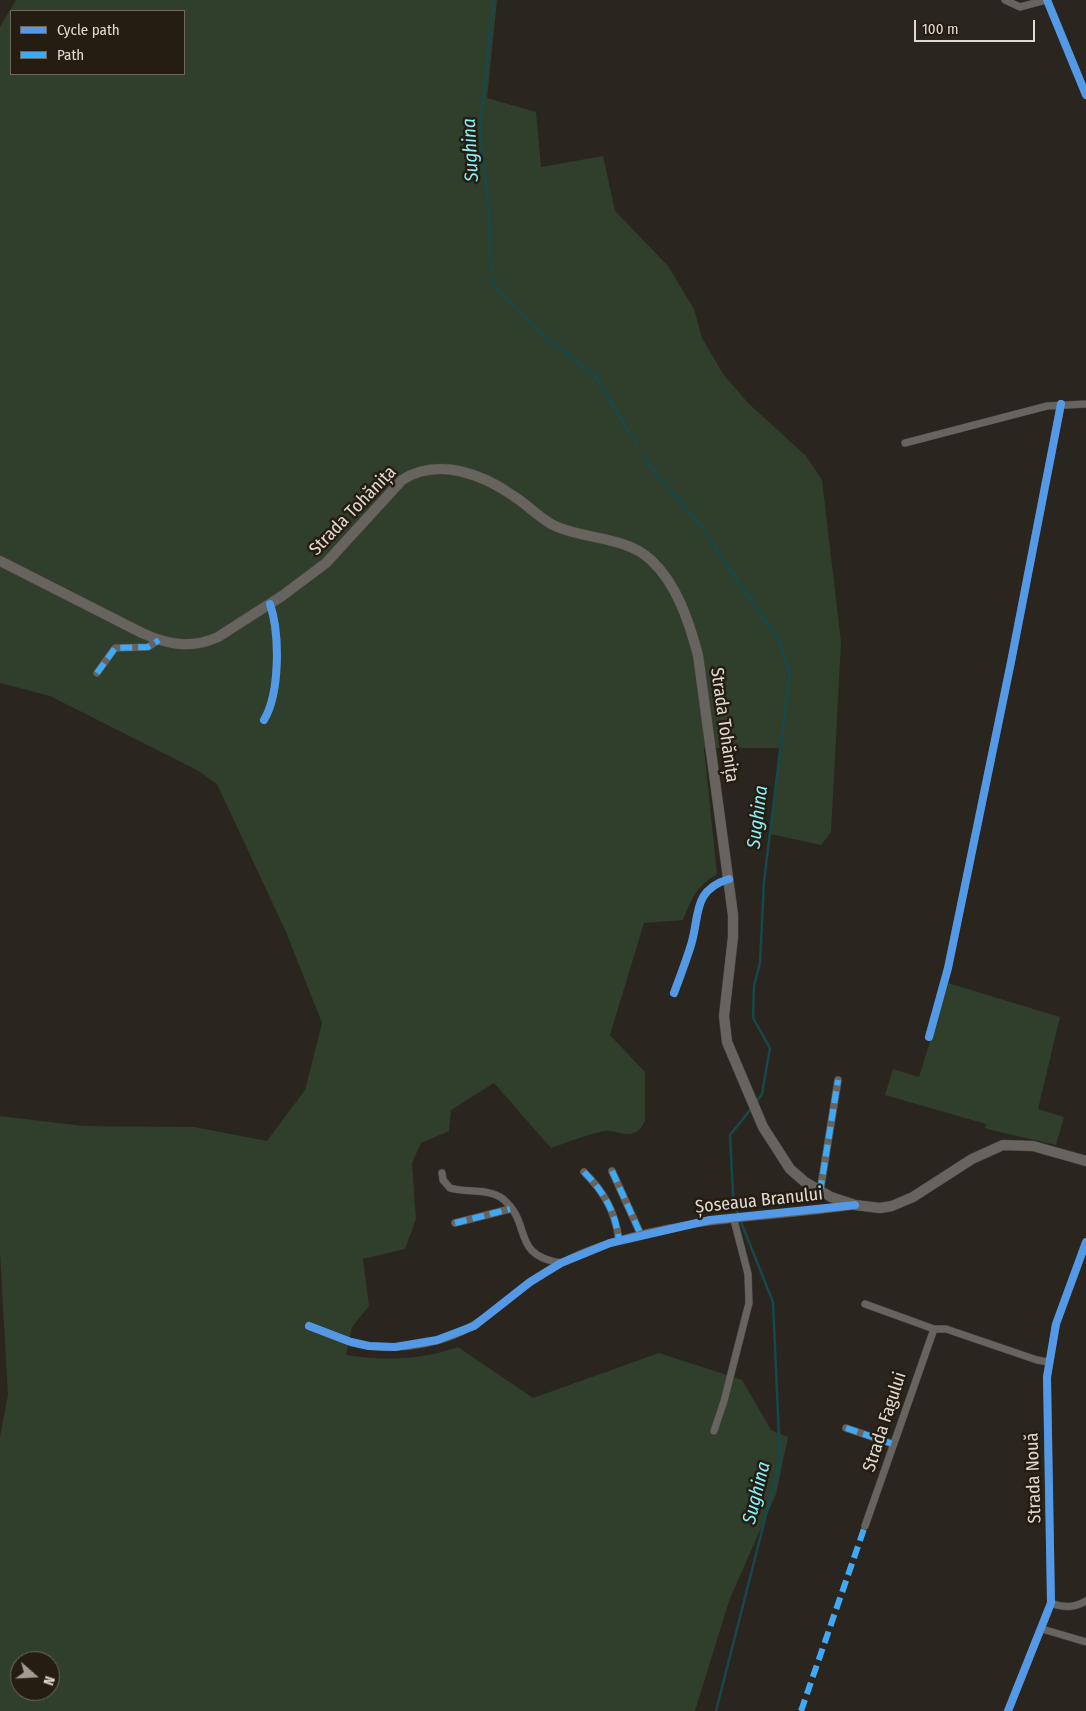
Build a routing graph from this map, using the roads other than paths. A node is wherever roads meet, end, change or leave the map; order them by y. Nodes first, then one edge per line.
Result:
1 (1005, 0) edge
2 (1047, 0) edge
3 (1086, 95) edge
4 (1060, 404) junction
5 (1086, 404) edge
6 (905, 443) dead end
7 (0, 561) edge
8 (270, 604) junction
9 (159, 640) junction
10 (98, 673) dead end
11 (264, 720) dead end
12 (720, 822) joint
13 (728, 879) junction
14 (674, 994) dead end
15 (929, 1037) dead end
16 (838, 1080) dead end
17 (1086, 1161) edge
18 (612, 1171) dead end
19 (584, 1172) dead end
20 (442, 1173) dead end
21 (820, 1192) junction
22 (855, 1205) junction
23 (510, 1209) junction
24 (734, 1220) junction
25 (455, 1223) dead end
26 (641, 1235) junction
27 (619, 1240) junction
28 (1086, 1242) edge
29 (561, 1263) junction
30 (865, 1304) dead end
31 (309, 1326) dead end
32 (934, 1328) junction
33 (1048, 1362) junction
34 (846, 1428) dead end
35 (714, 1431) dead end
36 (893, 1444) junction
37 (865, 1526) dead end
38 (1086, 1601) edge
39 (1051, 1603) junction
40 (1042, 1629) junction
41 (1086, 1642) edge
42 (1008, 1711) edge

1 - 2 street
2 - 3 street
4 - 5 street
4 - 6 street
4 - 15 street
7 - 9 main road, Strada Tohănița
8 - 9 main road, Strada Tohănița
8 - 11 street
8 - 12 main road, Strada Tohănița
9 - 10 street
12 - 13 main road, Șoseaua Branului
13 - 14 street
13 - 21 main road, Șoseaua Branului
16 - 21 street
17 - 22 main road, Șoseaua Branului
18 - 26 street
19 - 27 street
20 - 23 street
21 - 22 main road, Șoseaua Branului
22 - 24 street, Șoseaua Branului
23 - 25 street
23 - 29 street
24 - 26 street, Șoseaua Branului
24 - 35 street
26 - 27 street, Șoseaua Branului
27 - 29 street, Șoseaua Branului
28 - 33 street, Strada Nouă
29 - 31 street, Șoseaua Branului
30 - 32 street
32 - 33 street
32 - 36 street, Strada Fagului
33 - 39 street, Strada Nouă
34 - 36 street
36 - 37 street, Strada Fagului
38 - 39 street
39 - 40 street, Strada Nouă
40 - 41 street
40 - 42 street, Strada Nouă

